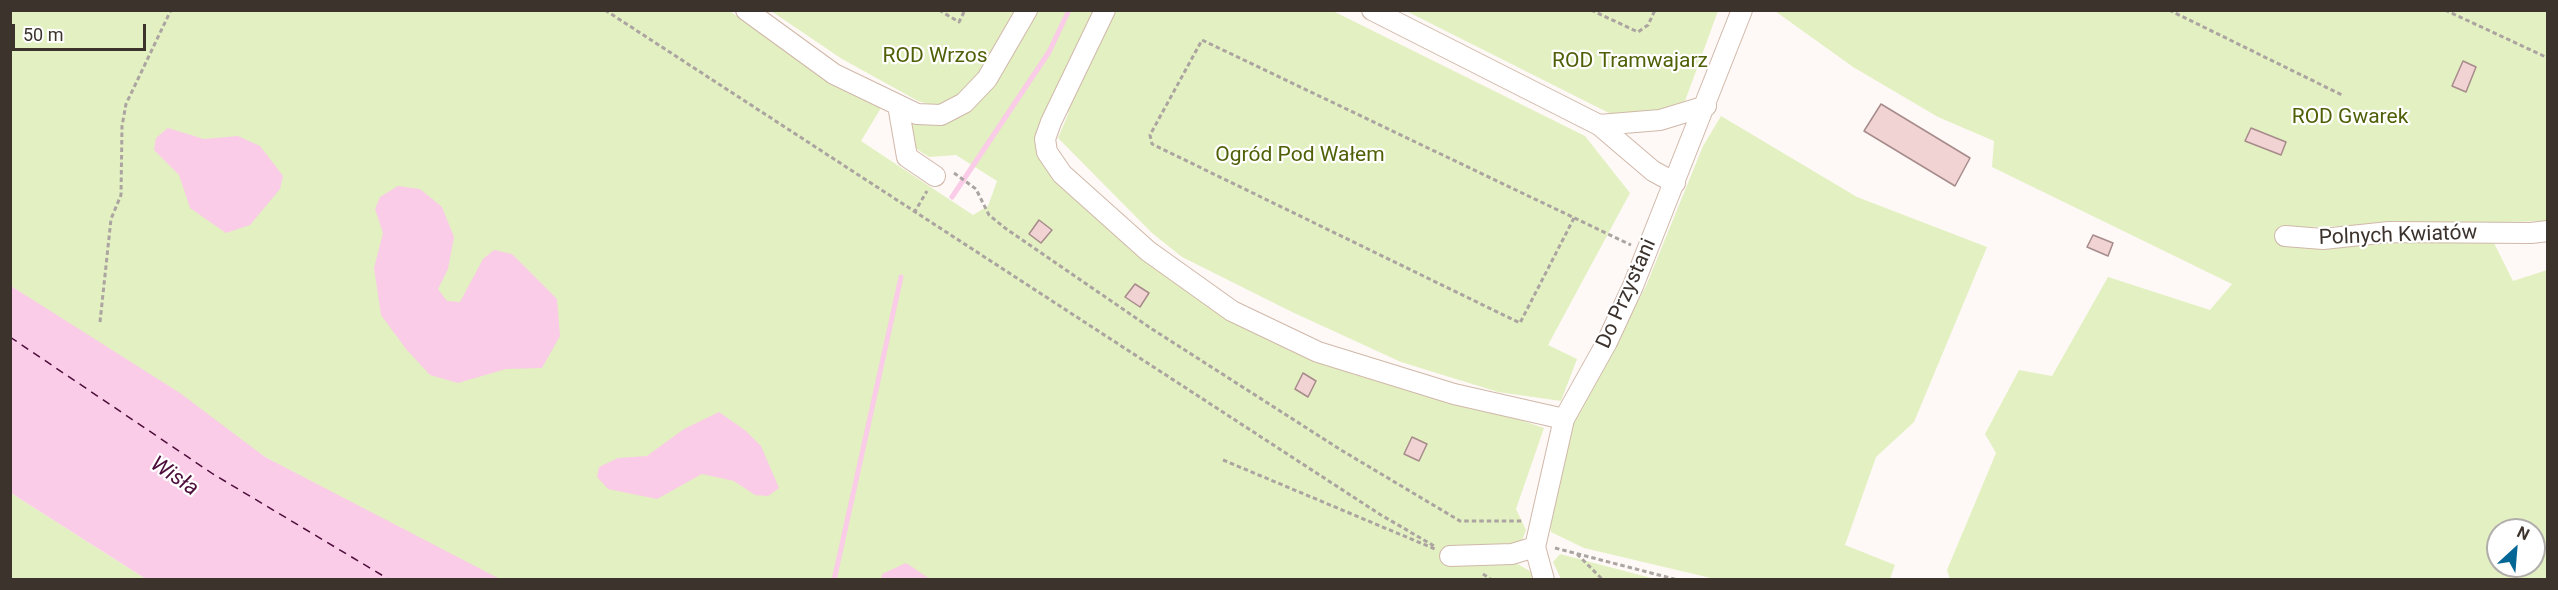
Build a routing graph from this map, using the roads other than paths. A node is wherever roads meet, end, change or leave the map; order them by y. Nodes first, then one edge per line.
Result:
1 (746, 10) edge
2 (1027, 10) edge
3 (1105, 10) edge
4 (1372, 10) edge
5 (1742, 10) edge
6 (898, 105) junction
7 (1706, 106) junction
8 (1599, 125) junction
9 (939, 178) road end
10 (1675, 183) junction
11 (2547, 231) edge
12 (2285, 236) dead end
13 (1564, 419) junction
14 (1535, 547) junction
15 (1450, 556) road end
16 (1544, 579) edge

1 - 6 street
2 - 6 street
3 - 13 street
4 - 8 street
5 - 7 street, Do Przystani
6 - 9 street
7 - 8 street
7 - 10 street, Do Przystani
8 - 10 street
10 - 13 street, Do Przystani
11 - 12 street, Polnych Kwiatów
13 - 14 street, Do Przystani
14 - 15 street
14 - 16 street, Do Przystani

